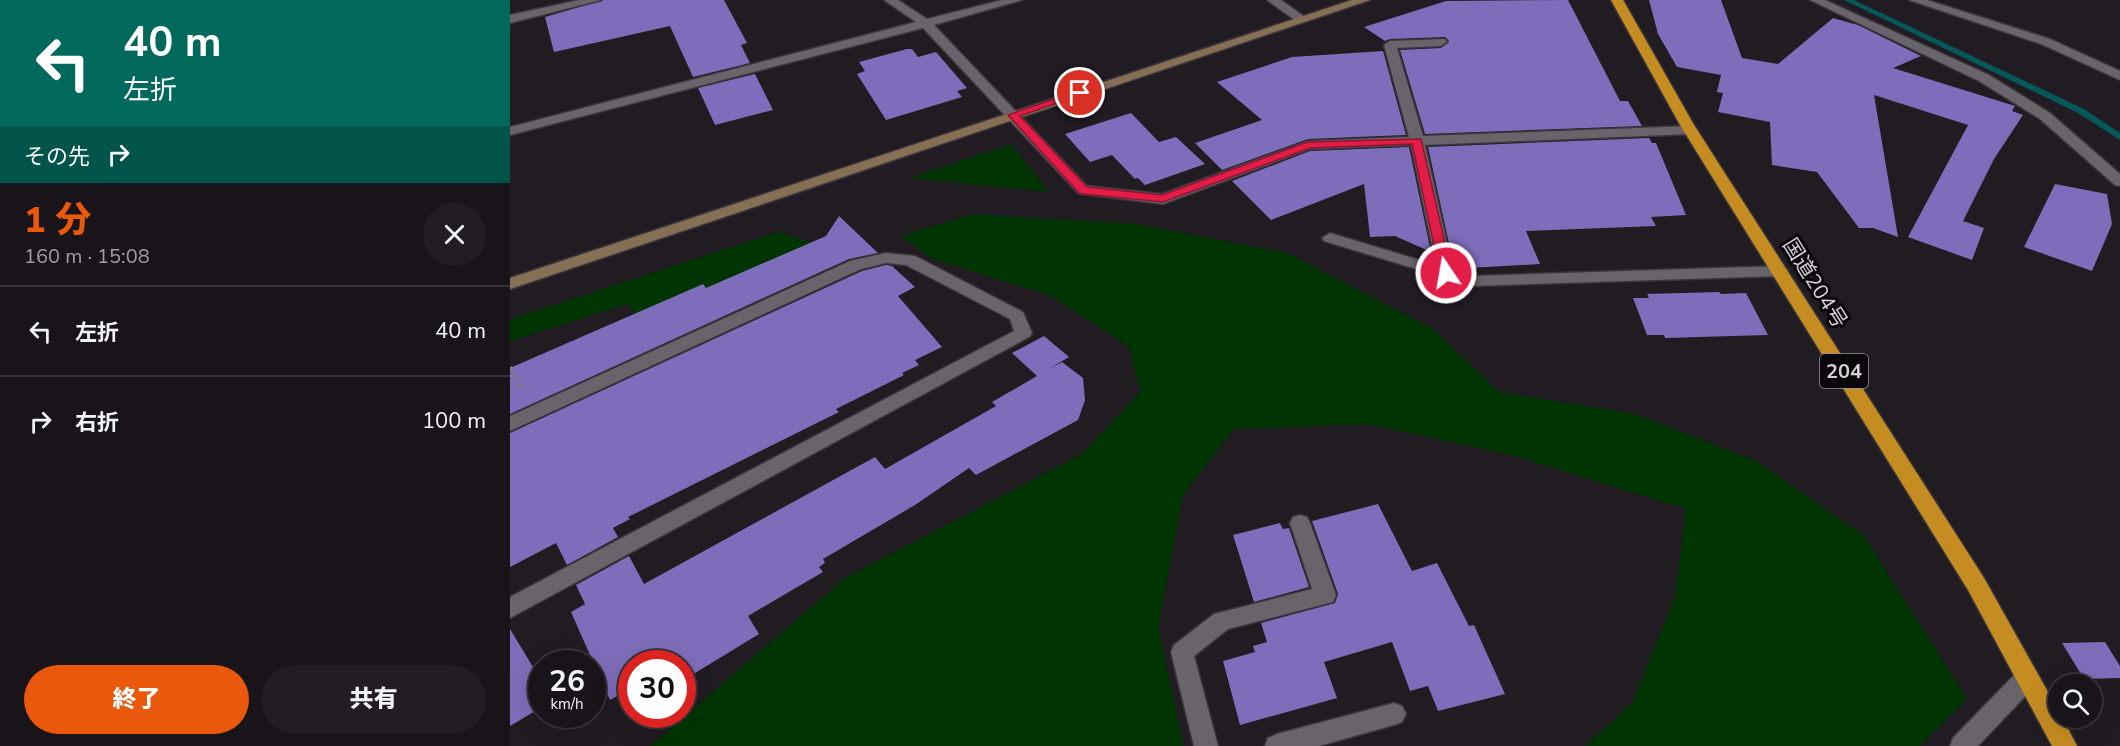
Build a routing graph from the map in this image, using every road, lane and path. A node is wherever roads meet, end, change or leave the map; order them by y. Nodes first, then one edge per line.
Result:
1 (595, 0) edge
2 (891, 0) edge
3 (1016, 0) edge
4 (1273, 0) edge
5 (1364, 0) edge
6 (1617, 0) edge
7 (1816, 0) edge
8 (1915, 0) edge
9 (510, 19) edge
10 (1303, 20) junction
11 (926, 24) junction
12 (1441, 42) dead end
13 (2120, 76) edge
14 (1014, 115) junction
15 (1691, 130) junction
16 (510, 131) edge
17 (1417, 141) junction
18 (2120, 182) edge
19 (1330, 238) dead end
20 (1780, 271) junction
21 (1446, 273) junction
22 (510, 284) edge
23 (510, 424) edge
24 (1300, 523) dead end
25 (510, 608) edge
26 (2027, 678) junction
27 (1394, 714) dead end
28 (1206, 746) edge
29 (1277, 746) edge
30 (1962, 746) edge
31 (2065, 746) edge

1 - 9 street
2 - 11 street
3 - 11 street
4 - 10 street
5 - 10 street
6 - 15 highway, 国道204号 / 204
7 - 18 street
8 - 13 street
10 - 14 street
11 - 14 street
11 - 16 street
12 - 17 street
14 - 17 street
14 - 22 street
15 - 17 street
15 - 20 highway, 国道204号 / 204
17 - 21 street
19 - 21 street
20 - 21 street
20 - 26 highway, 国道204号 / 204
23 - 25 street
24 - 28 street
26 - 30 street
26 - 31 highway, 国道204号 / 204
27 - 29 street

